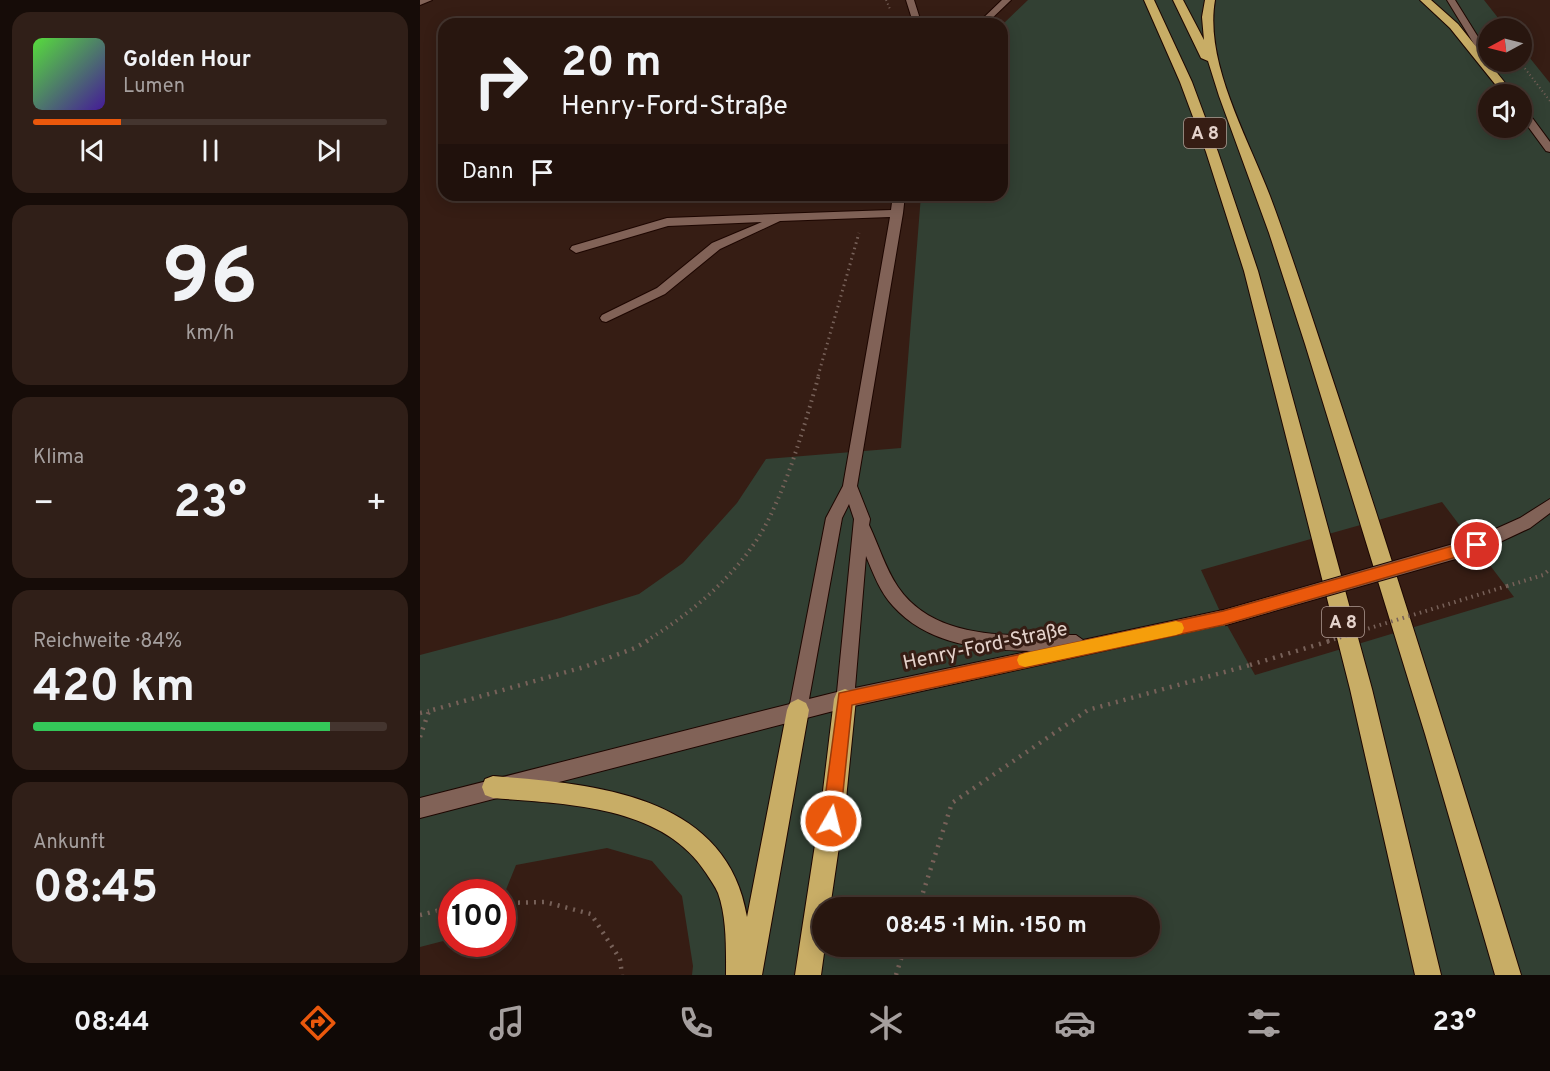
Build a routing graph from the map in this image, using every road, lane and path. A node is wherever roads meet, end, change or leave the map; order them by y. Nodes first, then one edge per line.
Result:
1 (428, 0) edge
2 (910, 0) edge
3 (1006, 0) edge
4 (1149, 0) edge
5 (1178, 0) edge
6 (1210, 0) edge
7 (1425, 0) edge
8 (1451, 0) edge
9 (420, 2) edge
10 (915, 18) edge
11 (987, 18) edge
12 (1478, 45) edge
13 (1528, 72) edge
14 (1217, 79) junction
15 (1502, 84) edge
16 (1550, 101) edge
17 (1532, 125) edge
18 (1550, 149) edge
19 (898, 201) edge
20 (864, 213) junction
21 (897, 213) junction
22 (782, 217) junction
23 (576, 249) dead end
24 (606, 318) dead end
25 (850, 486) junction
26 (1550, 505) edge
27 (862, 526) junction
28 (1550, 569) edge
29 (1103, 644) junction
30 (845, 699) junction
31 (798, 710) junction
32 (429, 711) junction
33 (420, 712) edge
34 (420, 737) edge
35 (493, 787) junction
36 (420, 808) edge
37 (922, 897) edge
38 (516, 903) edge
39 (438, 910) edge
40 (420, 915) edge
41 (902, 957) edge
42 (622, 975) edge
43 (739, 975) edge
44 (749, 975) edge
45 (808, 975) edge
46 (896, 975) edge
47 (1428, 975) edge
48 (1508, 975) edge

1 - 9 street
2 - 10 street
3 - 11 street
4 - 47 highway, A 8 / A 8
5 - 14 highway, A 8
6 - 14 highway
7 - 15 highway
8 - 12 street
13 - 16 path
14 - 48 highway, A 8
17 - 18 street
19 - 21 street
20 - 21 street
20 - 22 street
20 - 32 path
21 - 25 street
22 - 23 street
22 - 24 street
25 - 27 street
25 - 31 street
26 - 29 street, Henry-Ford-Straße, bridge
27 - 29 street
27 - 30 street
28 - 37 path, bridge
29 - 30 street, Henry-Ford-Straße
30 - 31 street, Henry-Ford-Straße
30 - 45 highway
31 - 35 street, Henry-Ford-Straße
31 - 44 highway
32 - 33 path
32 - 34 path
35 - 36 street, Henry-Ford-Straße
35 - 43 highway
38 - 42 path
39 - 40 path
41 - 46 path

